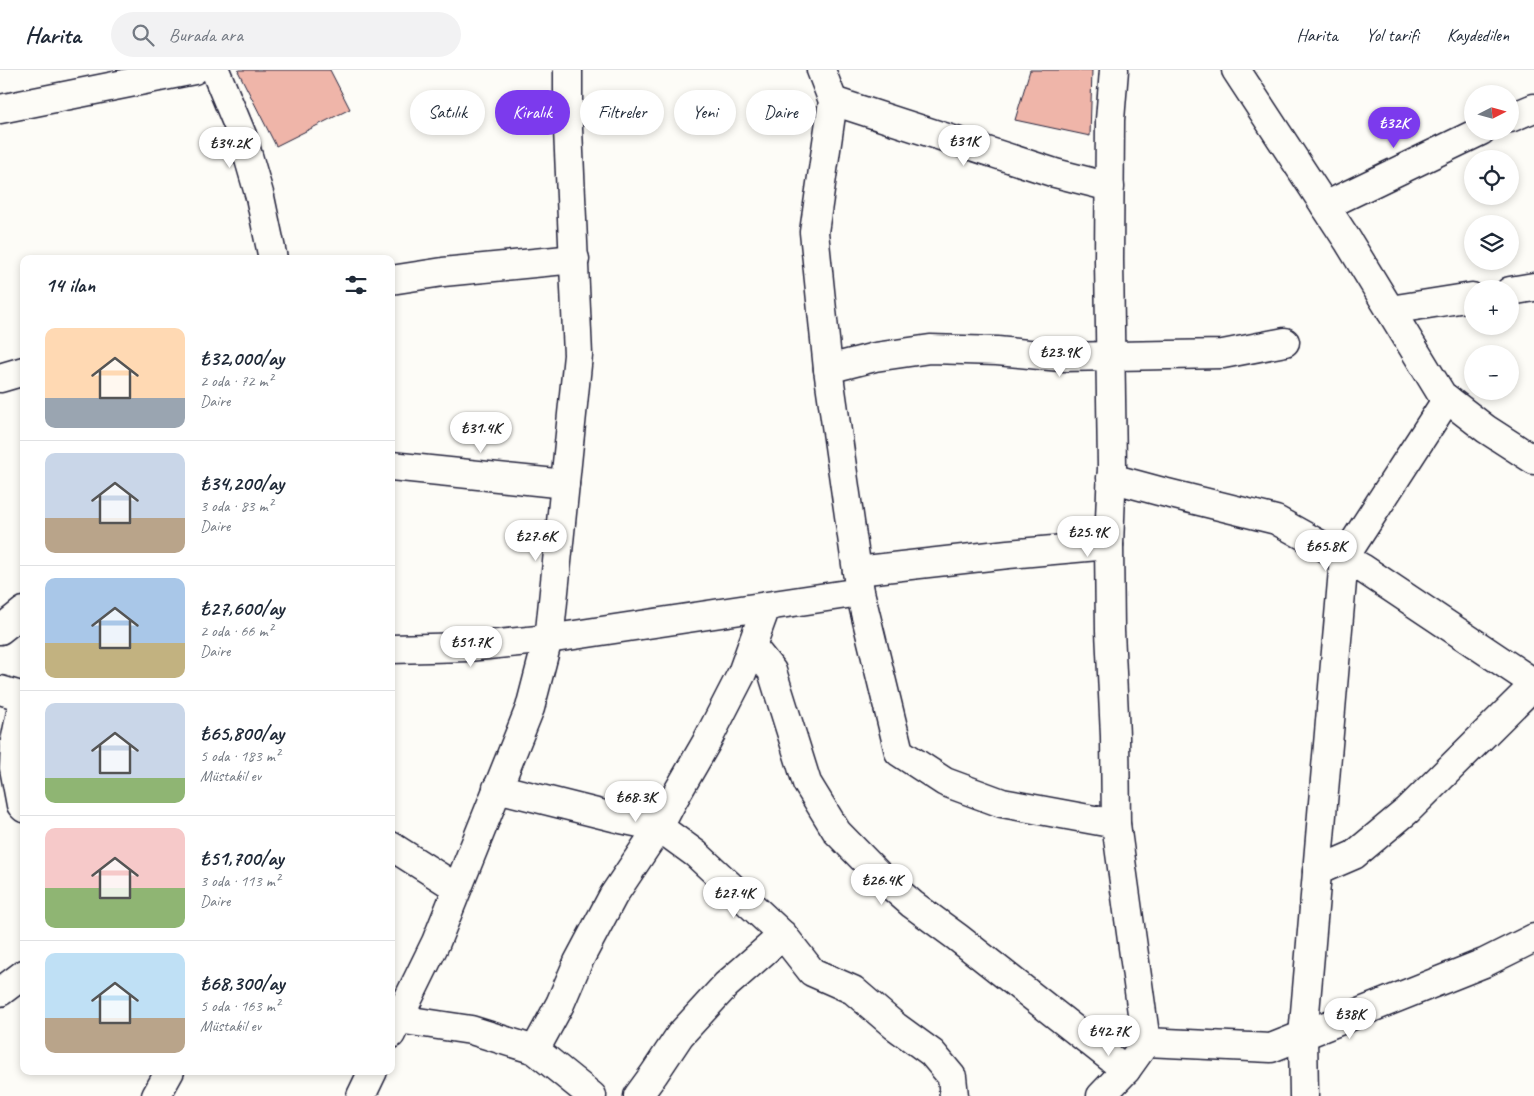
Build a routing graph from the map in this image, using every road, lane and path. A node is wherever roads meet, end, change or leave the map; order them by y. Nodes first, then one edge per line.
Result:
1 (194, 70) edge
2 (215, 70) edge
3 (568, 70) edge
4 (820, 70) edge
5 (1114, 70) edge
6 (1236, 70) edge
7 (833, 100) junction
8 (0, 108) edge
9 (1534, 108) edge
10 (1519, 114) edge
11 (1464, 140) edge
12 (1110, 187) junction
13 (1325, 206) junction
14 (272, 255) edge
15 (575, 259) junction
16 (395, 279) edge
17 (1534, 287) edge
18 (1519, 290) edge
19 (1464, 298) edge
20 (1390, 310) junction
21 (1285, 342) dead end
22 (1111, 356) junction
23 (828, 368) junction
24 (1447, 399) junction
25 (1534, 460) edge
26 (395, 466) edge
27 (1111, 478) junction
28 (565, 484) junction
29 (1109, 545) junction
30 (1344, 558) junction
31 (859, 582) junction
32 (766, 607) junction
33 (548, 639) junction
34 (752, 646) junction
35 (395, 649) edge
36 (1534, 684) edge
37 (0, 690) edge
38 (20, 696) edge
39 (20, 717) edge
40 (497, 788) junction
41 (20, 800) edge
42 (1116, 824) junction
43 (659, 827) junction
44 (395, 849) edge
45 (1317, 871) junction
46 (457, 888) junction
47 (783, 935) junction
48 (1534, 938) edge
49 (20, 977) edge
50 (0, 992) edge
51 (395, 1027) edge
52 (1303, 1036) junction
53 (1146, 1042) junction
54 (535, 1050) junction
55 (1126, 1070) junction
56 (168, 1075) edge
57 (371, 1075) edge
58 (156, 1096) edge
59 (362, 1096) edge
60 (592, 1096) edge
61 (638, 1096) edge
62 (954, 1096) edge
63 (1101, 1096) edge
64 (1304, 1096) edge

1 - 8 street
2 - 14 street
3 - 15 street
4 - 7 street
5 - 12 street
6 - 13 street
7 - 12 street
7 - 23 street
9 - 10 street
11 - 13 street
12 - 22 street
13 - 20 street
15 - 16 street
15 - 28 street
17 - 18 street
19 - 20 street
20 - 24 street
21 - 22 street
22 - 23 street
22 - 27 street
23 - 31 street
24 - 25 street
24 - 30 street
26 - 28 street
27 - 29 street
27 - 30 street
28 - 33 street
29 - 31 street
29 - 42 street
30 - 36 street
30 - 45 street
31 - 32 street
31 - 42 street
32 - 33 street
32 - 34 street
33 - 35 street
33 - 40 street
34 - 43 street
34 - 55 street
36 - 45 street
37 - 38 street
39 - 41 street
40 - 43 street
40 - 46 street
42 - 53 street
43 - 47 street
43 - 54 street
44 - 46 street
45 - 52 street
46 - 51 street
47 - 61 street
47 - 62 street
48 - 52 street
49 - 50 street
51 - 54 street
52 - 53 street
52 - 64 street
53 - 55 street
54 - 60 street
55 - 63 street
56 - 58 street
57 - 59 street

